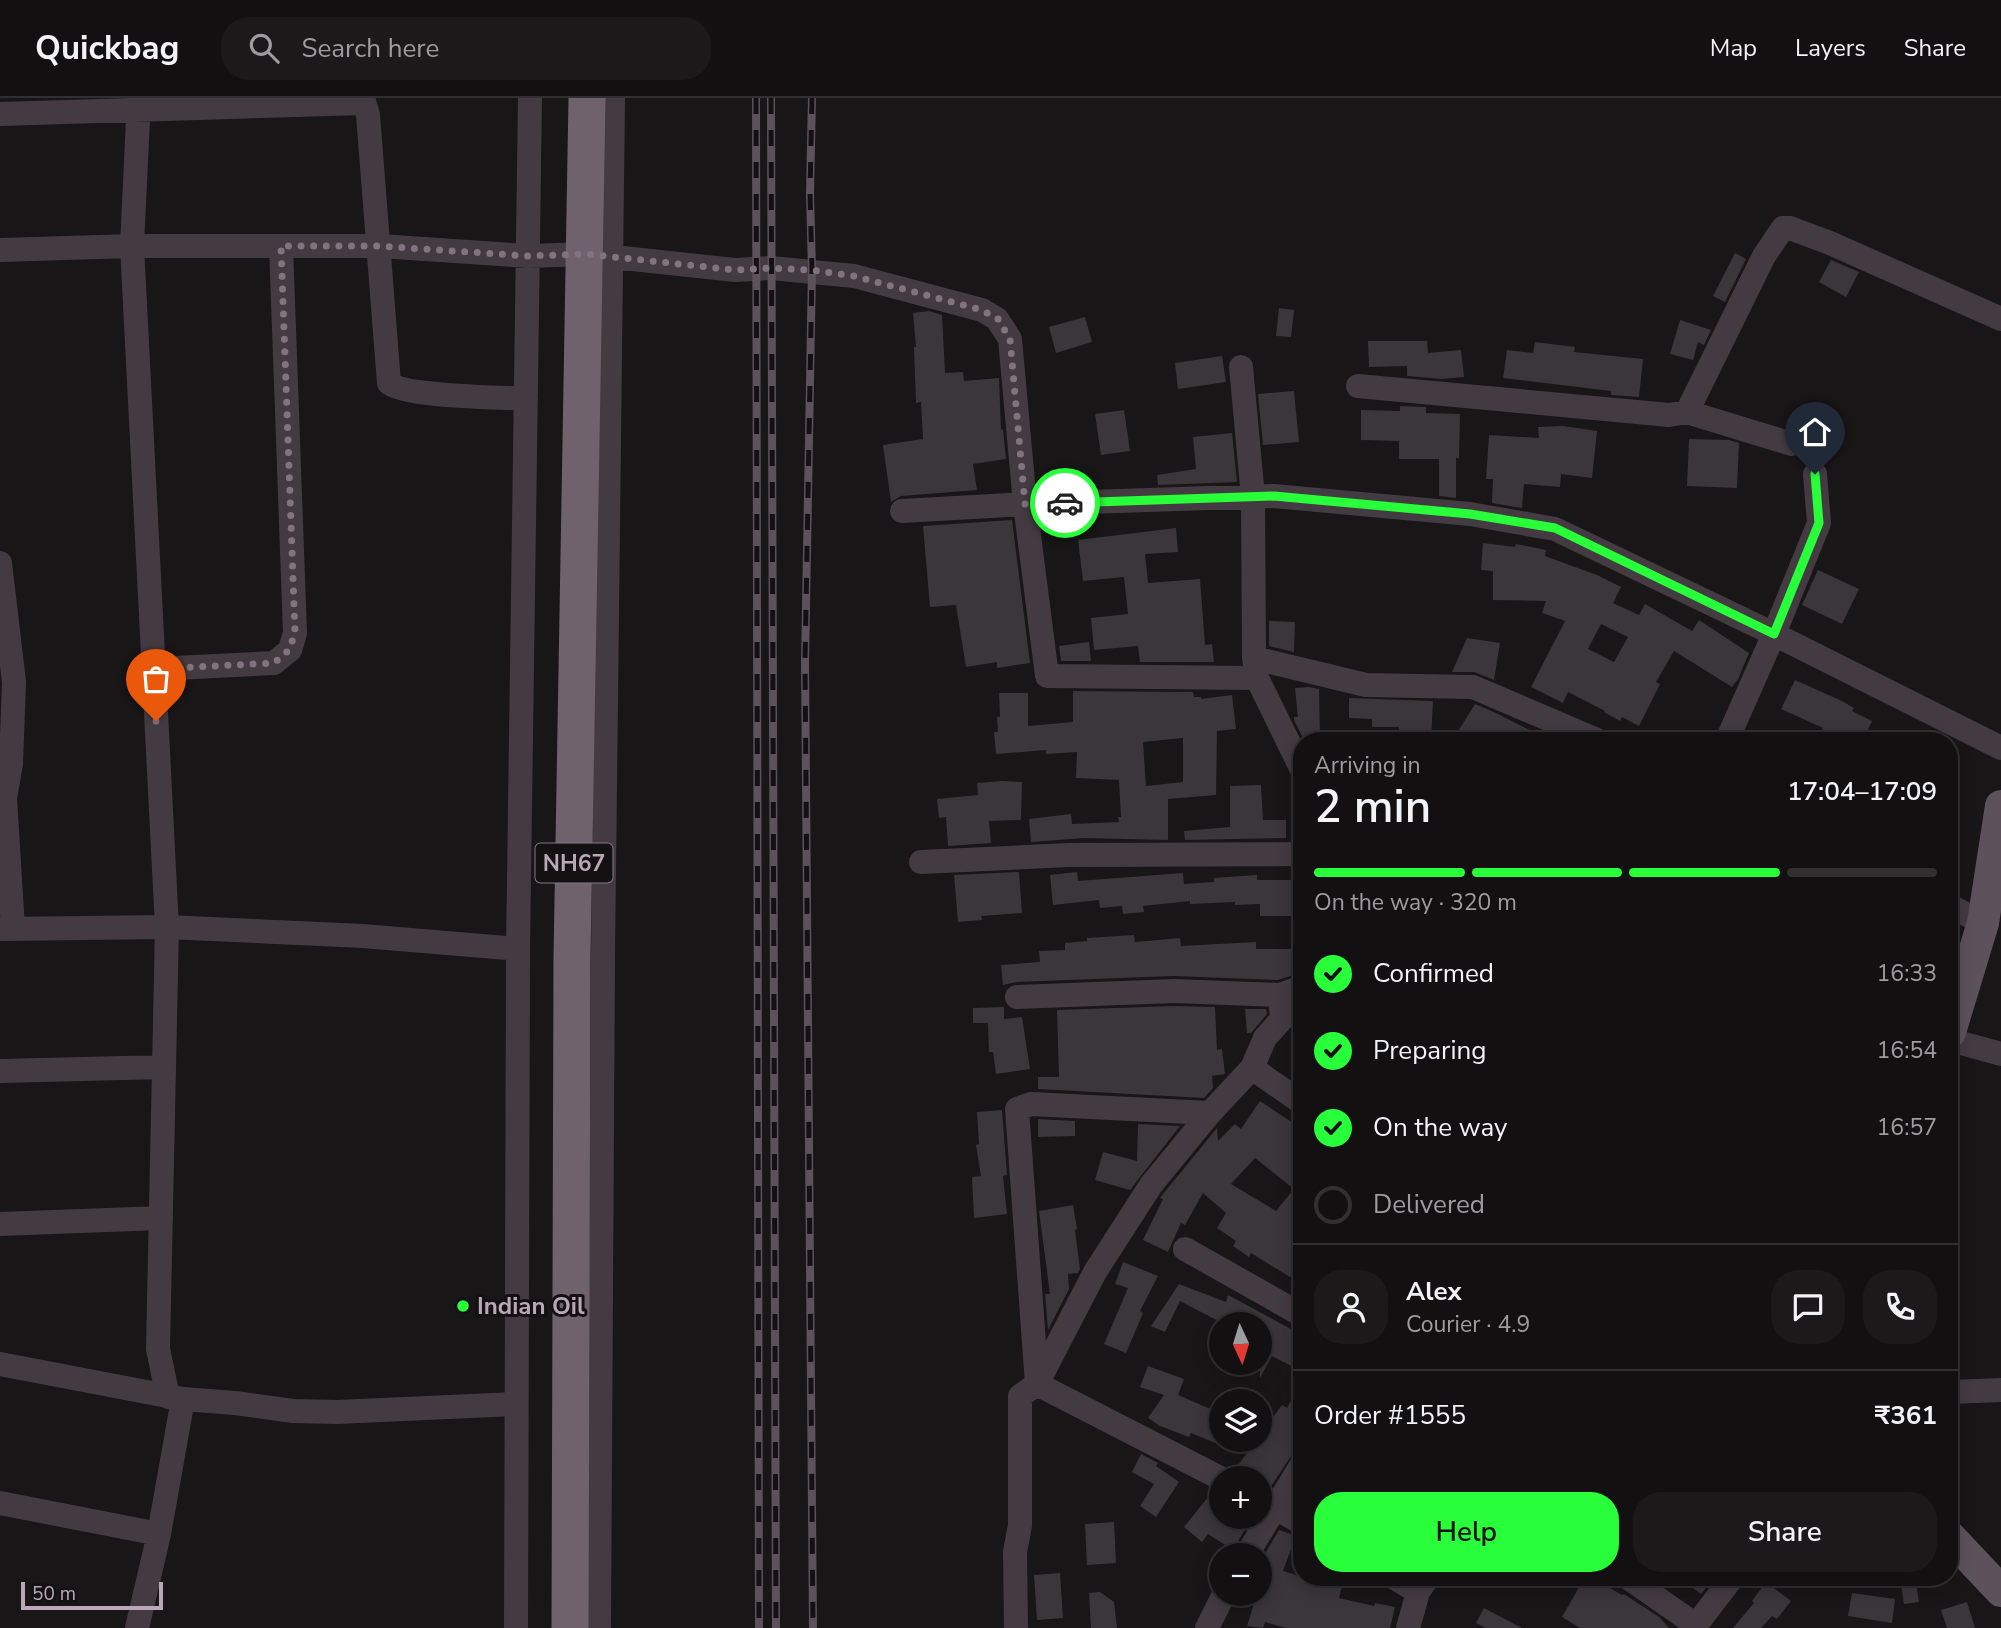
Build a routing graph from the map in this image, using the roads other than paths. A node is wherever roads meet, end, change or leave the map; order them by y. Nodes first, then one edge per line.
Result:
1 (530, 98) edge
2 (565, 98) edge
3 (587, 98) edge
4 (613, 98) edge
5 (363, 100) edge
6 (139, 103) edge
7 (0, 114) edge
8 (132, 246) junction
9 (281, 246) junction
10 (379, 246) junction
11 (0, 250) edge
12 (587, 255) junction
13 (528, 256) junction
14 (2001, 319) edge
15 (1241, 367) dead end
16 (1358, 386) dead end
17 (526, 399) junction
18 (1687, 412) junction
19 (1792, 444) dead end
20 (1815, 474) dead end
21 (1253, 498) junction
22 (1025, 504) junction
23 (901, 511) dead end
24 (0, 563) edge
25 (1774, 634) junction
26 (1256, 668) junction
27 (154, 669) junction
28 (1578, 732) edge
29 (1731, 732) edge
30 (2001, 748) edge
31 (1293, 750) edge
32 (3, 798) edge
33 (2001, 806) edge
34 (1293, 855) edge
35 (921, 862) dead end
36 (1958, 910) edge
37 (1983, 923) junction
38 (167, 927) junction
39 (7, 929) edge
40 (519, 949) junction
41 (1291, 991) edge
42 (1017, 997) dead end
43 (1958, 1006) edge
44 (1958, 1042) edge
45 (2001, 1054) edge
46 (164, 1067) junction
47 (1252, 1068) junction
48 (0, 1071) edge
49 (1293, 1097) edge
50 (1210, 1113) junction
51 (161, 1219) junction
52 (0, 1224) edge
53 (1185, 1250) dead end
54 (1293, 1310) edge
55 (0, 1364) edge
56 (1037, 1384) junction
57 (2001, 1390) edge
58 (1958, 1392) edge
59 (175, 1398) junction
60 (516, 1404) junction
61 (1209, 1472) edge
62 (1293, 1474) edge
63 (1272, 1497) edge
64 (0, 1503) edge
65 (1272, 1506) edge
66 (1293, 1518) edge
67 (159, 1534) junction
68 (1958, 1545) edge
69 (1422, 1586) edge
70 (1640, 1586) edge
71 (1726, 1586) edge
72 (2001, 1591) edge
73 (1218, 1606) edge
74 (137, 1628) edge
75 (516, 1628) edge
76 (547, 1628) edge
77 (570, 1628) edge
78 (599, 1628) edge
79 (1016, 1628) edge
80 (1207, 1628) edge
81 (1408, 1628) edge

1 - 13 street
2 - 12 highway, NH67
3 - 12 highway, NH67
4 - 12 street
5 - 6 street
5 - 10 street
6 - 7 street
6 - 8 street
8 - 9 street
8 - 11 street
8 - 27 street
9 - 10 street
9 - 27 street
10 - 13 street
10 - 17 street
12 - 13 street
12 - 22 street
12 - 76 highway, NH67
12 - 77 highway, NH67
12 - 78 street
13 - 17 street
14 - 18 street
15 - 21 street
16 - 18 street
17 - 40 street
18 - 19 street
20 - 25 street
21 - 22 street
21 - 25 street
21 - 26 street
22 - 23 street
22 - 26 street
24 - 32 street
25 - 29 street
25 - 30 street
26 - 28 street
26 - 31 street
27 - 38 street
32 - 39 street
33 - 37 main road
34 - 35 street
36 - 37 street
37 - 43 main road
38 - 39 street
38 - 40 street
38 - 46 street
40 - 60 street
41 - 42 street
41 - 47 street
44 - 45 street
46 - 48 street
46 - 51 street
47 - 49 street
47 - 50 street
50 - 56 street
50 - 56 street
51 - 52 street
51 - 59 street
53 - 54 street
55 - 59 street
56 - 61 street
56 - 79 street
57 - 58 street
59 - 60 street
59 - 67 street
60 - 75 street
62 - 63 street
64 - 67 street
65 - 66 street
67 - 74 street
68 - 72 main road
69 - 81 street
70 - 71 street
73 - 80 street

